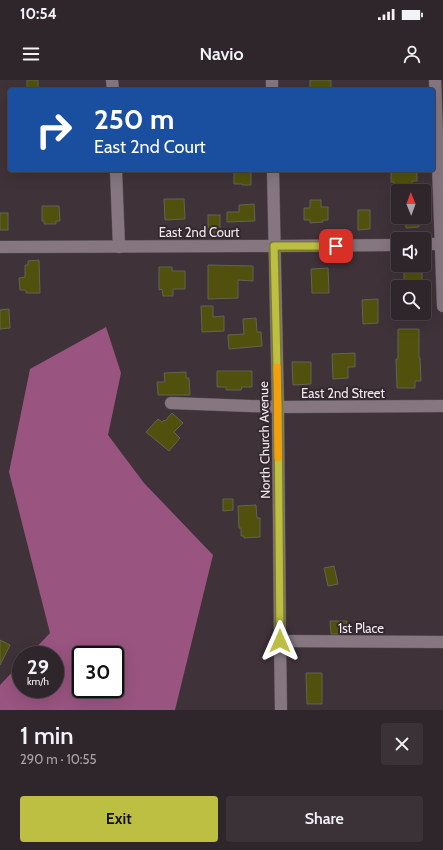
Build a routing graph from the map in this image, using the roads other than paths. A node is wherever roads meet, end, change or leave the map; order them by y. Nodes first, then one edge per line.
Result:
1 (435, 80) edge
2 (116, 172) edge
3 (273, 172) edge
4 (431, 244) edge
5 (442, 244) edge
6 (391, 245) edge
7 (274, 246) junction
8 (0, 247) edge
9 (119, 247) junction
10 (443, 306) edge
11 (171, 403) dead end
12 (443, 406) edge
13 (278, 407) junction
14 (280, 641) junction
15 (443, 642) edge
16 (281, 710) edge

1 - 5 street
2 - 9 street
3 - 7 street, North Church Avenue
4 - 5 street
5 - 10 street
6 - 7 street, East 2nd Court
7 - 9 street, East 2nd Court
7 - 13 street, North Church Avenue
8 - 9 street, East 2nd Court
11 - 13 street, East 2nd Street
12 - 13 street, East 2nd Street
13 - 14 street, North Church Avenue
14 - 15 street, 1st Place
14 - 16 street, North Church Avenue

